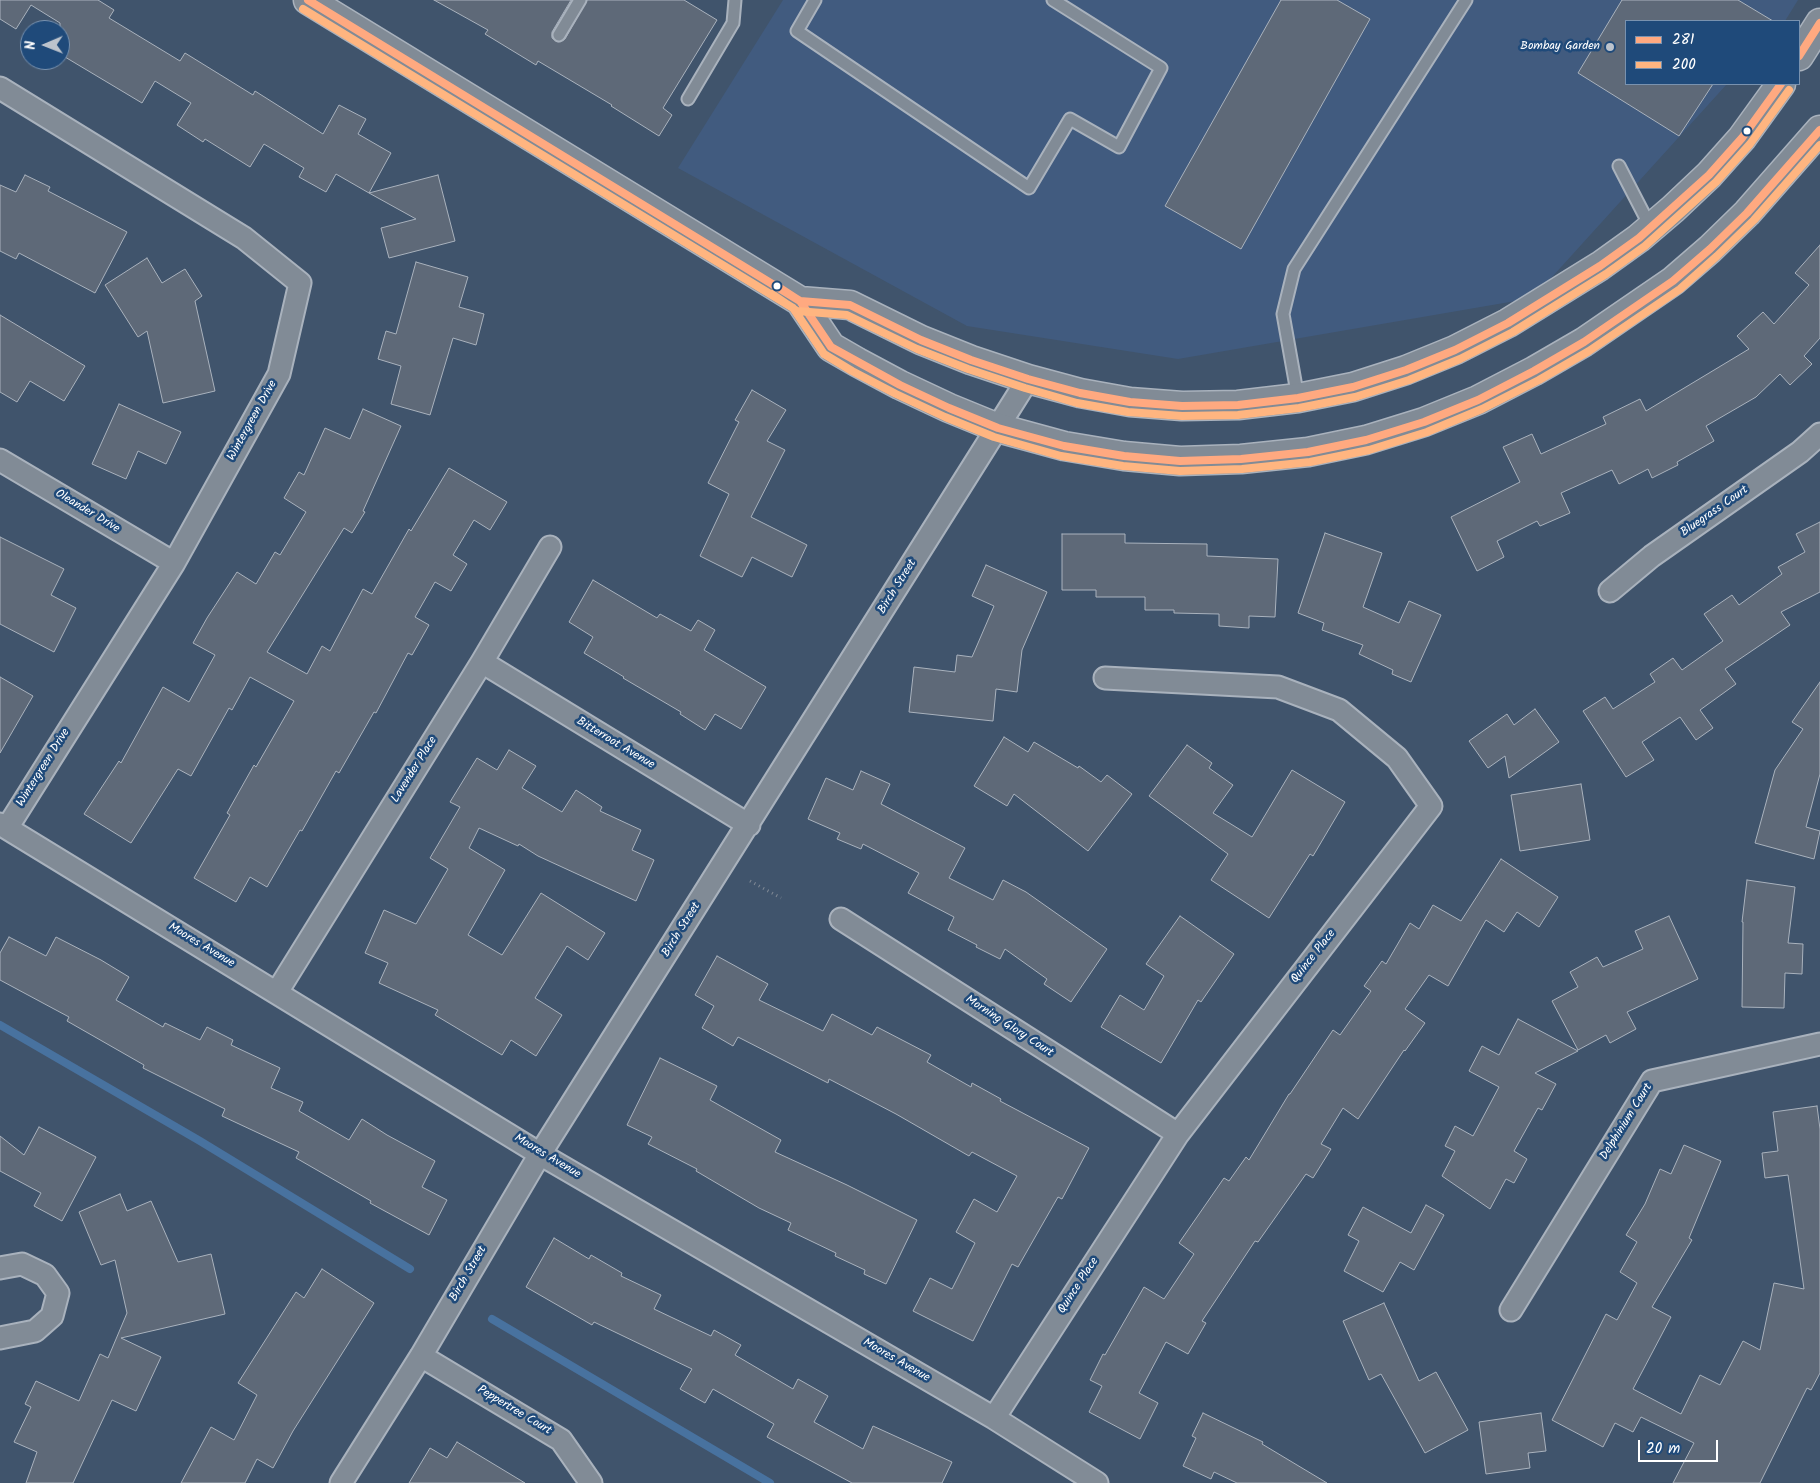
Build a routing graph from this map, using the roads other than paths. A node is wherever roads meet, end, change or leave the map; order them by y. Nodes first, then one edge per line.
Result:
1 (308, 0) edge
2 (580, 0) edge
3 (735, 0) edge
4 (815, 0) edge
5 (1053, 0) edge
6 (1466, 0) edge
7 (1820, 23) edge
8 (559, 35) dead end
9 (1800, 54) edge
10 (1780, 85) edge
11 (0, 88) edge
12 (688, 99) dead end
13 (1820, 130) edge
14 (1619, 166) dead end
15 (1651, 228) junction
16 (800, 300) junction
17 (1028, 380) junction
18 (1298, 398) junction
19 (998, 428) junction
20 (1820, 434) edge
21 (0, 460) edge
22 (550, 547) dead end
23 (174, 564) junction
24 (1610, 591) dead end
25 (482, 662) junction
26 (1105, 678) dead end
27 (748, 825) junction
28 (3, 826) edge
29 (842, 919) dead end
30 (277, 992) junction
31 (1820, 1044) edge
32 (1178, 1134) junction
33 (540, 1154) junction
34 (0, 1268) edge
35 (1511, 1310) dead end
36 (0, 1338) edge
37 (421, 1356) junction
38 (994, 1418) junction
39 (341, 1483) edge
40 (591, 1483) edge
41 (1097, 1483) edge

1 - 16 main road
2 - 8 lane
3 - 12 lane
4 - 5 lane
6 - 18 lane
7 - 9 main road
10 - 15 main road
11 - 23 street, Wintergreen Drive
13 - 19 main road
14 - 15 lane
15 - 18 main road
16 - 17 main road
16 - 19 main road
17 - 18 main road
17 - 19 street, Birch Street
19 - 27 street, Birch Street
20 - 24 street, Bluegrass Court
21 - 23 street, Oleander Drive
22 - 25 street, Lavender Place
23 - 28 street, Wintergreen Drive
25 - 27 street, Bitterroot Avenue
25 - 30 street, Lavender Place
26 - 32 street, Quince Place
27 - 33 street, Birch Street
28 - 30 street, Moores Avenue
29 - 32 street, Morning Glory Court
30 - 33 street, Moores Avenue
31 - 35 street, Delphinium Court
32 - 38 street, Quince Place
33 - 37 street, Birch Street
33 - 38 street, Moores Avenue
34 - 36 street
37 - 39 street, Birch Street
37 - 40 street, Peppertree Court
38 - 41 street, Moores Avenue

